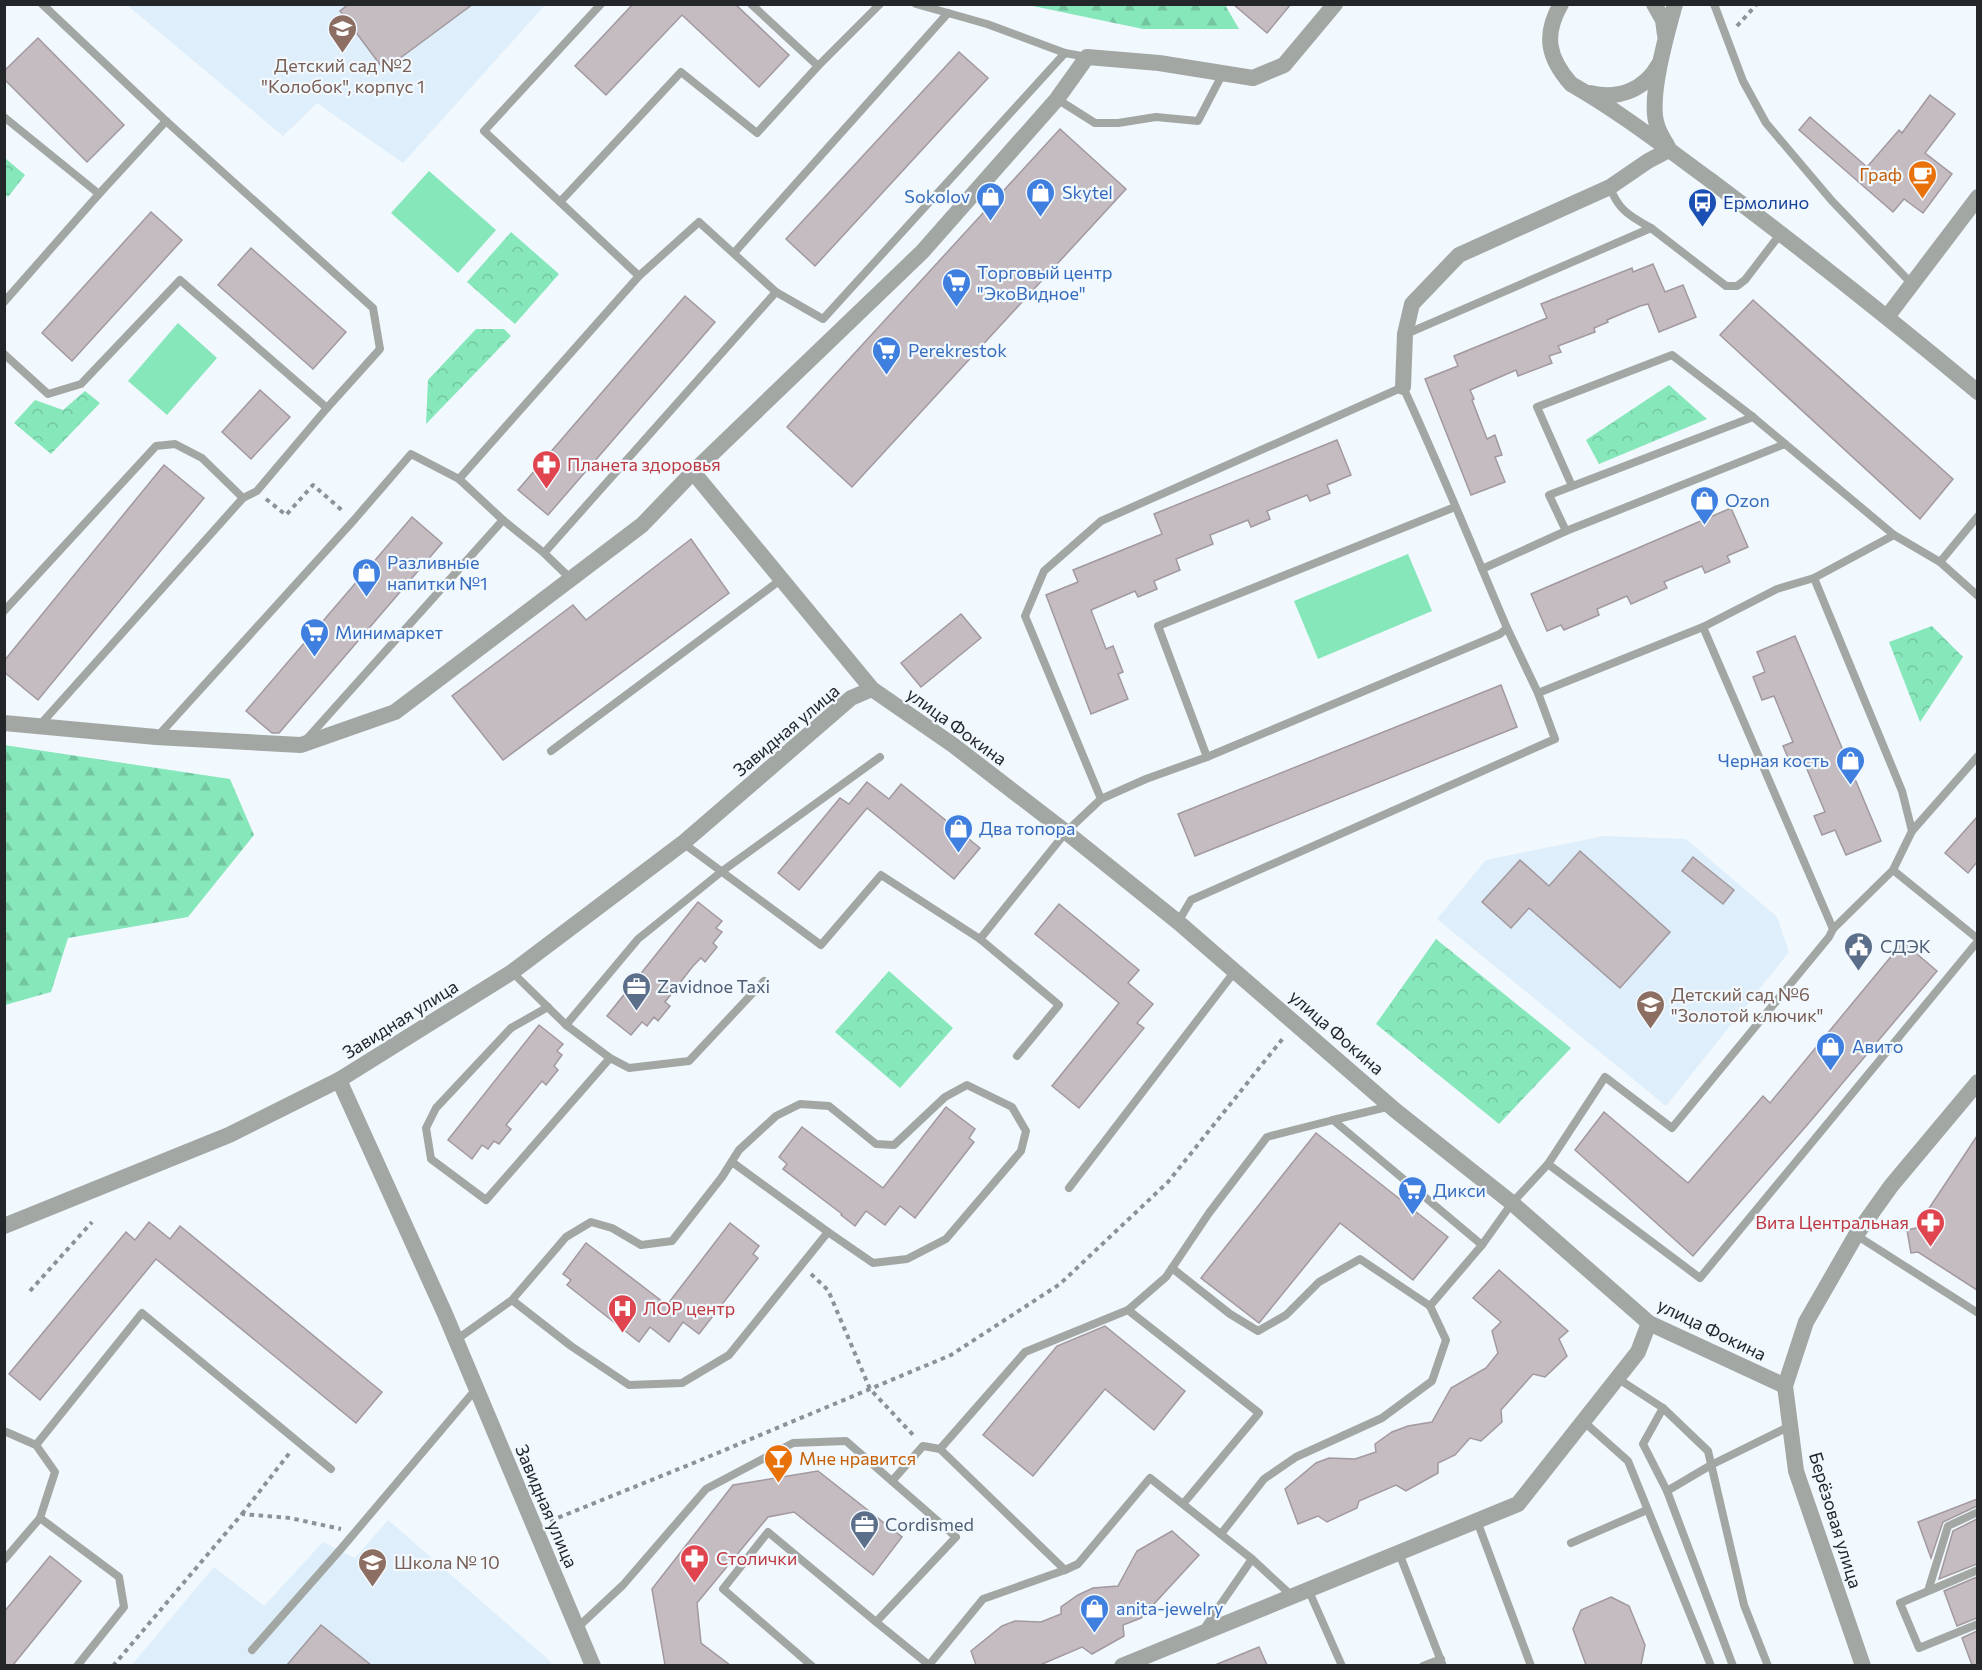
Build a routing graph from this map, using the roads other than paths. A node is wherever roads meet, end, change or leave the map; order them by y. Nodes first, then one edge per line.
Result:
1 (42, 4) edge
2 (601, 4) edge
3 (751, 4) edge
4 (880, 4) edge
5 (916, 4) edge
6 (1335, 4) edge
7 (1561, 4) edge
8 (1654, 4) edge
9 (1675, 4) edge
10 (1714, 4) edge
11 (948, 13) junction
12 (1666, 39) junction
13 (1065, 53) junction
14 (1088, 57) junction
15 (1662, 58) junction
16 (818, 66) junction
17 (1223, 73) junction
18 (1586, 92) junction
19 (1057, 99) junction
20 (4, 117) edge
21 (166, 122) junction
22 (1669, 150) junction
23 (1610, 187) junction
24 (99, 194) junction
25 (1977, 197) edge
26 (560, 202) junction
27 (1651, 228) junction
28 (1781, 233) junction
29 (734, 253) junction
30 (639, 276) junction
31 (1911, 283) junction
32 (776, 292) junction
33 (4, 302) edge
34 (1887, 316) junction
35 (1406, 334) junction
36 (4, 354) edge
37 (1404, 387) junction
38 (1977, 392) edge
39 (327, 408) junction
40 (1753, 417) junction
41 (1785, 444) junction
42 (693, 471) junction
43 (459, 479) junction
44 (1572, 486) junction
45 (243, 498) junction
46 (1455, 507) junction
47 (1977, 516) edge
48 (503, 520) junction
49 (1566, 531) junction
50 (1894, 535) junction
51 (544, 553) junction
52 (1940, 562) junction
53 (1482, 569) junction
54 (783, 578) junction
55 (1814, 578) junction
56 (572, 579) junction
57 (1977, 596) edge
58 (4, 611) edge
59 (1703, 627) junction
60 (1507, 628) junction
61 (872, 689) junction
62 (1538, 693) junction
63 (4, 723) edge
64 (39, 726) junction
65 (156, 737) junction
66 (301, 745) junction
67 (551, 751) dead end
68 (1977, 756) edge
69 (880, 757) dead end
70 (1207, 757) junction
71 (1101, 799) junction
72 (1912, 831) junction
73 (1066, 832) junction
74 (683, 843) junction
75 (1893, 870) junction
76 (721, 872) junction
77 (1178, 922) junction
78 (1833, 929) junction
79 (980, 939) junction
80 (1977, 940) edge
81 (1235, 971) junction
82 (512, 972) junction
83 (764, 981) dead end
84 (548, 1007) junction
85 (566, 1025) junction
86 (1017, 1056) dead end
87 (610, 1058) junction
88 (339, 1080) junction
89 (1977, 1082) edge
90 (1391, 1106) junction
91 (1333, 1120) junction
92 (732, 1162) junction
93 (1548, 1164) junction
94 (1069, 1188) dead end
95 (1512, 1203) junction
96 (4, 1226) edge
97 (828, 1232) junction
98 (1856, 1235) junction
99 (1482, 1245) junction
100 (1172, 1268) junction
101 (512, 1300) junction
102 (1430, 1305) junction
103 (1128, 1310) junction
104 (1977, 1313) edge
105 (1648, 1323) junction
106 (456, 1340) junction
107 (1617, 1378) junction
108 (1785, 1386) junction
109 (476, 1389) junction
110 (1663, 1408) junction
111 (1583, 1421) junction
112 (1791, 1426) junction
113 (4, 1431) edge
114 (36, 1445) junction
115 (940, 1449) junction
116 (1711, 1465) junction
117 (331, 1469) dead end
118 (892, 1481) junction
119 (1667, 1491) junction
120 (1184, 1504) junction
121 (1647, 1509) junction
122 (1977, 1512) edge
123 (40, 1518) junction
124 (1477, 1521) junction
125 (1221, 1534) junction
126 (1571, 1543) dead end
127 (1399, 1552) junction
128 (1252, 1558) junction
129 (4, 1560) edge
130 (1065, 1570) junction
131 (1977, 1570) edge
132 (1308, 1590) junction
133 (1928, 1591) junction
134 (1292, 1596) junction
135 (876, 1622) junction
136 (1977, 1624) edge
137 (577, 1628) junction
138 (1201, 1633) junction
139 (252, 1650) dead end
140 (1442, 1662) edge
141 (76, 1665) edge
142 (593, 1665) edge
143 (812, 1665) edge
144 (929, 1665) edge
145 (1122, 1665) edge
146 (1342, 1665) edge
147 (1423, 1665) edge
148 (1531, 1665) edge
149 (1711, 1665) edge
150 (1733, 1665) edge
151 (1768, 1665) edge
152 (1863, 1665) edge

1 - 21 lane
2 - 26 lane
3 - 16 lane
4 - 16 lane
5 - 11 lane
6 - 17 street
7 - 18 street
8 - 12 street
9 - 12 street
10 - 31 lane
11 - 13 lane
11 - 29 lane
12 - 15 street
13 - 14 lane
13 - 32 lane
14 - 17 street
14 - 19 street
15 - 18 street
15 - 22 street
16 - 26 lane
17 - 19 lane
18 - 22 street
19 - 42 street
20 - 24 lane
21 - 24 lane
21 - 39 lane
22 - 23 street
22 - 28 street
23 - 27 lane
23 - 35 street
24 - 33 lane
25 - 31 street
26 - 30 lane
27 - 28 lane
27 - 35 lane
28 - 34 street
29 - 30 lane
29 - 32 lane
30 - 43 lane
31 - 34 street
32 - 51 lane
34 - 38 street
35 - 37 street
36 - 39 lane
37 - 46 lane
37 - 71 lane
39 - 45 lane
40 - 41 lane
40 - 44 lane
40 - 44 lane
41 - 49 lane
41 - 50 lane
42 - 54 street, улица Фокина
42 - 56 street
43 - 48 lane
43 - 65 lane
44 - 49 lane
45 - 58 lane
45 - 64 lane
46 - 53 lane
46 - 70 lane
47 - 52 lane
48 - 51 lane
48 - 66 lane
49 - 53 lane
50 - 52 lane
50 - 55 lane
51 - 56 lane
52 - 57 lane
53 - 60 lane
54 - 61 street, улица Фокина
54 - 67 lane
55 - 59 lane
55 - 72 lane
56 - 66 street
59 - 62 lane
59 - 78 lane
60 - 62 lane
60 - 70 lane
61 - 73 street, улица Фокина
61 - 74 street, Завидная улица
62 - 77 lane
63 - 64 street
64 - 65 street
65 - 66 street
68 - 72 lane
69 - 76 lane
70 - 71 lane
71 - 73 lane
72 - 75 lane
73 - 77 street, улица Фокина
73 - 79 lane
74 - 76 lane
74 - 82 street, Завидная улица
75 - 78 lane
75 - 80 lane
76 - 79 lane
76 - 85 lane
77 - 81 street, улица Фокина
78 - 93 lane
79 - 86 lane
80 - 93 lane
81 - 90 street, улица Фокина
81 - 94 lane
82 - 84 lane
82 - 88 street, Завидная улица
83 - 87 lane
84 - 85 lane
84 - 87 lane
85 - 87 lane
88 - 96 street
88 - 106 street, Завидная улица
89 - 98 street, Берёзовая улица
90 - 91 lane
90 - 95 street, улица Фокина
91 - 99 lane
91 - 100 lane
92 - 97 lane
92 - 97 lane
92 - 101 lane
93 - 95 lane
95 - 99 lane
95 - 105 street, улица Фокина
97 - 101 lane
98 - 104 lane
98 - 108 street, Берёзовая улица
99 - 102 lane
100 - 102 lane
100 - 103 lane
101 - 106 lane
102 - 125 lane
103 - 115 lane
103 - 120 lane
105 - 107 street
105 - 108 street, улица Фокина
106 - 109 street, Завидная улица
107 - 110 lane
107 - 111 street
108 - 112 street, Берёзовая улица
109 - 137 street, Завидная улица
109 - 139 lane
110 - 116 lane
110 - 119 lane
111 - 121 lane
111 - 124 street
112 - 116 lane
112 - 152 street, Берёзовая улица
113 - 114 lane
114 - 117 lane
114 - 123 lane
115 - 118 lane
115 - 130 lane
116 - 119 lane
116 - 151 lane
118 - 135 lane
118 - 137 lane
119 - 150 lane
120 - 125 lane
120 - 130 lane
121 - 126 lane
121 - 149 lane
122 - 133 lane
123 - 129 lane
123 - 141 lane
124 - 127 street
124 - 148 lane
125 - 128 lane
127 - 132 street
127 - 140 lane
128 - 134 lane
128 - 138 lane
130 - 144 lane
131 - 133 lane
132 - 134 street
132 - 146 lane
133 - 136 lane
134 - 138 street
135 - 143 lane
135 - 144 lane
137 - 142 street, Завидная улица
138 - 145 street
140 - 147 lane

